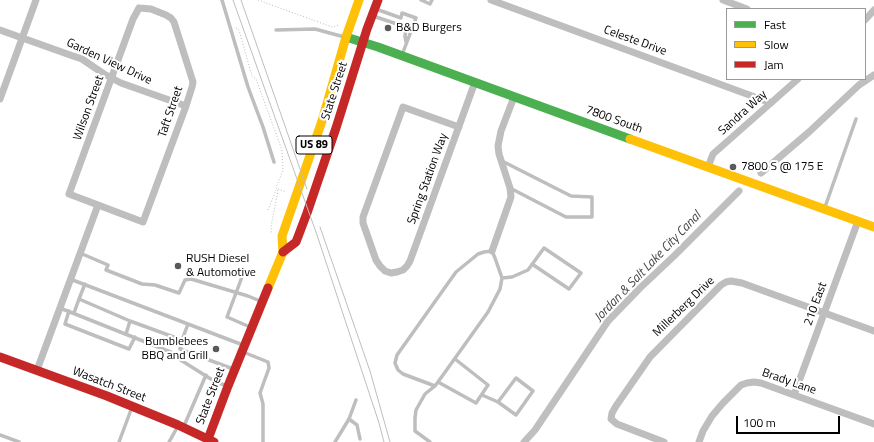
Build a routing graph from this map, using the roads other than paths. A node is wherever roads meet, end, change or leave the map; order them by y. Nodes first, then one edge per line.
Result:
1 (36, 0) edge
2 (222, 0) edge
3 (359, 0) edge
4 (421, 0) edge
5 (432, 0) edge
6 (491, 0) edge
7 (723, 0) edge
8 (139, 8) joint
9 (375, 8) edge
10 (745, 8) edge
11 (874, 10) edge
12 (866, 19) edge
13 (0, 30) edge
14 (276, 30) dead end
15 (346, 37) junction
16 (22, 38) junction
17 (363, 42) junction
18 (406, 44) junction
19 (402, 56) junction
20 (112, 78) junction
21 (797, 80) edge
22 (475, 82) junction
23 (514, 97) junction
24 (0, 99) edge
25 (771, 102) junction
26 (186, 106) junction
27 (856, 119) dead end
28 (459, 127) junction
29 (502, 161) junction
30 (274, 162) dead end
31 (708, 167) junction
32 (510, 188) junction
33 (98, 205) junction
34 (825, 208) junction
35 (858, 221) junction
36 (874, 226) edge
37 (492, 251) junction
38 (283, 252) junction
39 (80, 253) junction
40 (532, 264) junction
41 (242, 277) dead end
42 (502, 278) junction
43 (70, 279) junction
44 (85, 284) junction
45 (236, 292) junction
46 (79, 299) junction
47 (263, 302) junction
48 (60, 308) junction
49 (69, 311) junction
50 (74, 313) junction
51 (824, 313) junction
52 (130, 321) junction
53 (188, 324) junction
54 (252, 328) junction
55 (874, 331) edge
56 (126, 334) junction
57 (135, 337) junction
58 (182, 340) junction
59 (243, 348) junction
60 (180, 349) junction
61 (173, 353) junction
62 (0, 357) edge
63 (455, 359) junction
64 (234, 369) junction
65 (37, 370) junction
66 (206, 375) junction
67 (438, 382) junction
68 (228, 386) junction
69 (435, 386) junction
70 (482, 395) junction
71 (794, 395) junction
72 (356, 400) dead end
73 (498, 402) junction
74 (132, 406) junction
75 (349, 419) junction
76 (874, 424) edge
77 (181, 426) junction
78 (0, 435) edge
79 (360, 439) dead end
80 (209, 441) edge
81 (20, 442) edge
82 (119, 442) edge
83 (169, 442) edge
84 (264, 442) edge
85 (335, 442) edge
86 (430, 442) edge
87 (664, 442) edge
88 (699, 442) edge

1 - 16 street
2 - 30 lane
3 - 15 main road, State Street / US 89
4 - 5 lane
6 - 25 street, Celeste Drive
7 - 10 street
8 - 20 street, Wilson Street
8 - 26 street, Taft Street
9 - 17 main road, State Street
9 - 18 lane
9 - 18 lane
11 - 12 street
13 - 16 street, Garden View Drive
14 - 15 lane
15 - 17 main road, 7800 South
15 - 38 main road, State Street / US 89
16 - 20 street, Garden View Drive
16 - 24 street
17 - 19 main road, 7800 South
17 - 38 main road, State Street
18 - 19 lane
19 - 22 main road, 7800 South
20 - 26 street, Garden View Drive
20 - 33 street, Wilson Street
21 - 25 street, Sandra Way
22 - 23 main road, 7800 South
22 - 28 street, Spring Station Way
23 - 29 street
23 - 31 main road, 7800 South
25 - 31 street, Sandra Way
26 - 33 street, Taft Street
27 - 34 lane
28 - 28 street, Spring Station Way
29 - 32 street
29 - 32 lane
31 - 34 main road, 7800 South
32 - 37 street
33 - 39 street
34 - 35 main road, 7800 South
35 - 36 main road, 7800 South
35 - 51 street, 210 East
37 - 42 lane
37 - 69 lane
38 - 47 main road, State Street / US 89
39 - 43 street
39 - 45 lane
40 - 40 lane
40 - 42 lane
41 - 45 lane
42 - 63 lane
43 - 44 lane
43 - 48 street
44 - 46 lane
44 - 53 lane
45 - 47 lane
45 - 54 lane
46 - 50 lane
46 - 52 lane
47 - 54 main road, State Street / US 89
48 - 49 lane
48 - 65 street
49 - 50 lane
49 - 57 lane
50 - 56 lane
51 - 55 street, Millerberg Drive
51 - 71 street, 210 East
51 - 87 street, Millerberg Drive
52 - 56 lane
52 - 58 lane
53 - 58 lane
53 - 59 lane
54 - 59 main road, State Street / US 89
56 - 57 lane
57 - 61 lane
58 - 60 lane
59 - 64 main road, State Street / US 89
59 - 84 lane
60 - 61 lane
60 - 64 lane
61 - 66 lane
62 - 65 main road, Wasatch Street
63 - 67 lane
63 - 70 lane
64 - 68 main road, State Street / US 89
65 - 74 main road, Wasatch Street
66 - 68 lane
66 - 77 lane
67 - 69 lane
67 - 70 lane
68 - 80 main road, State Street / US 89
69 - 86 lane
70 - 73 lane
71 - 76 street, Brady Lane
71 - 88 street, Brady Lane
72 - 75 lane
73 - 73 lane
74 - 77 main road, Wasatch Street
74 - 82 lane
75 - 79 lane
75 - 85 lane
77 - 80 main road, Wasatch Street
77 - 83 lane
78 - 81 lane

